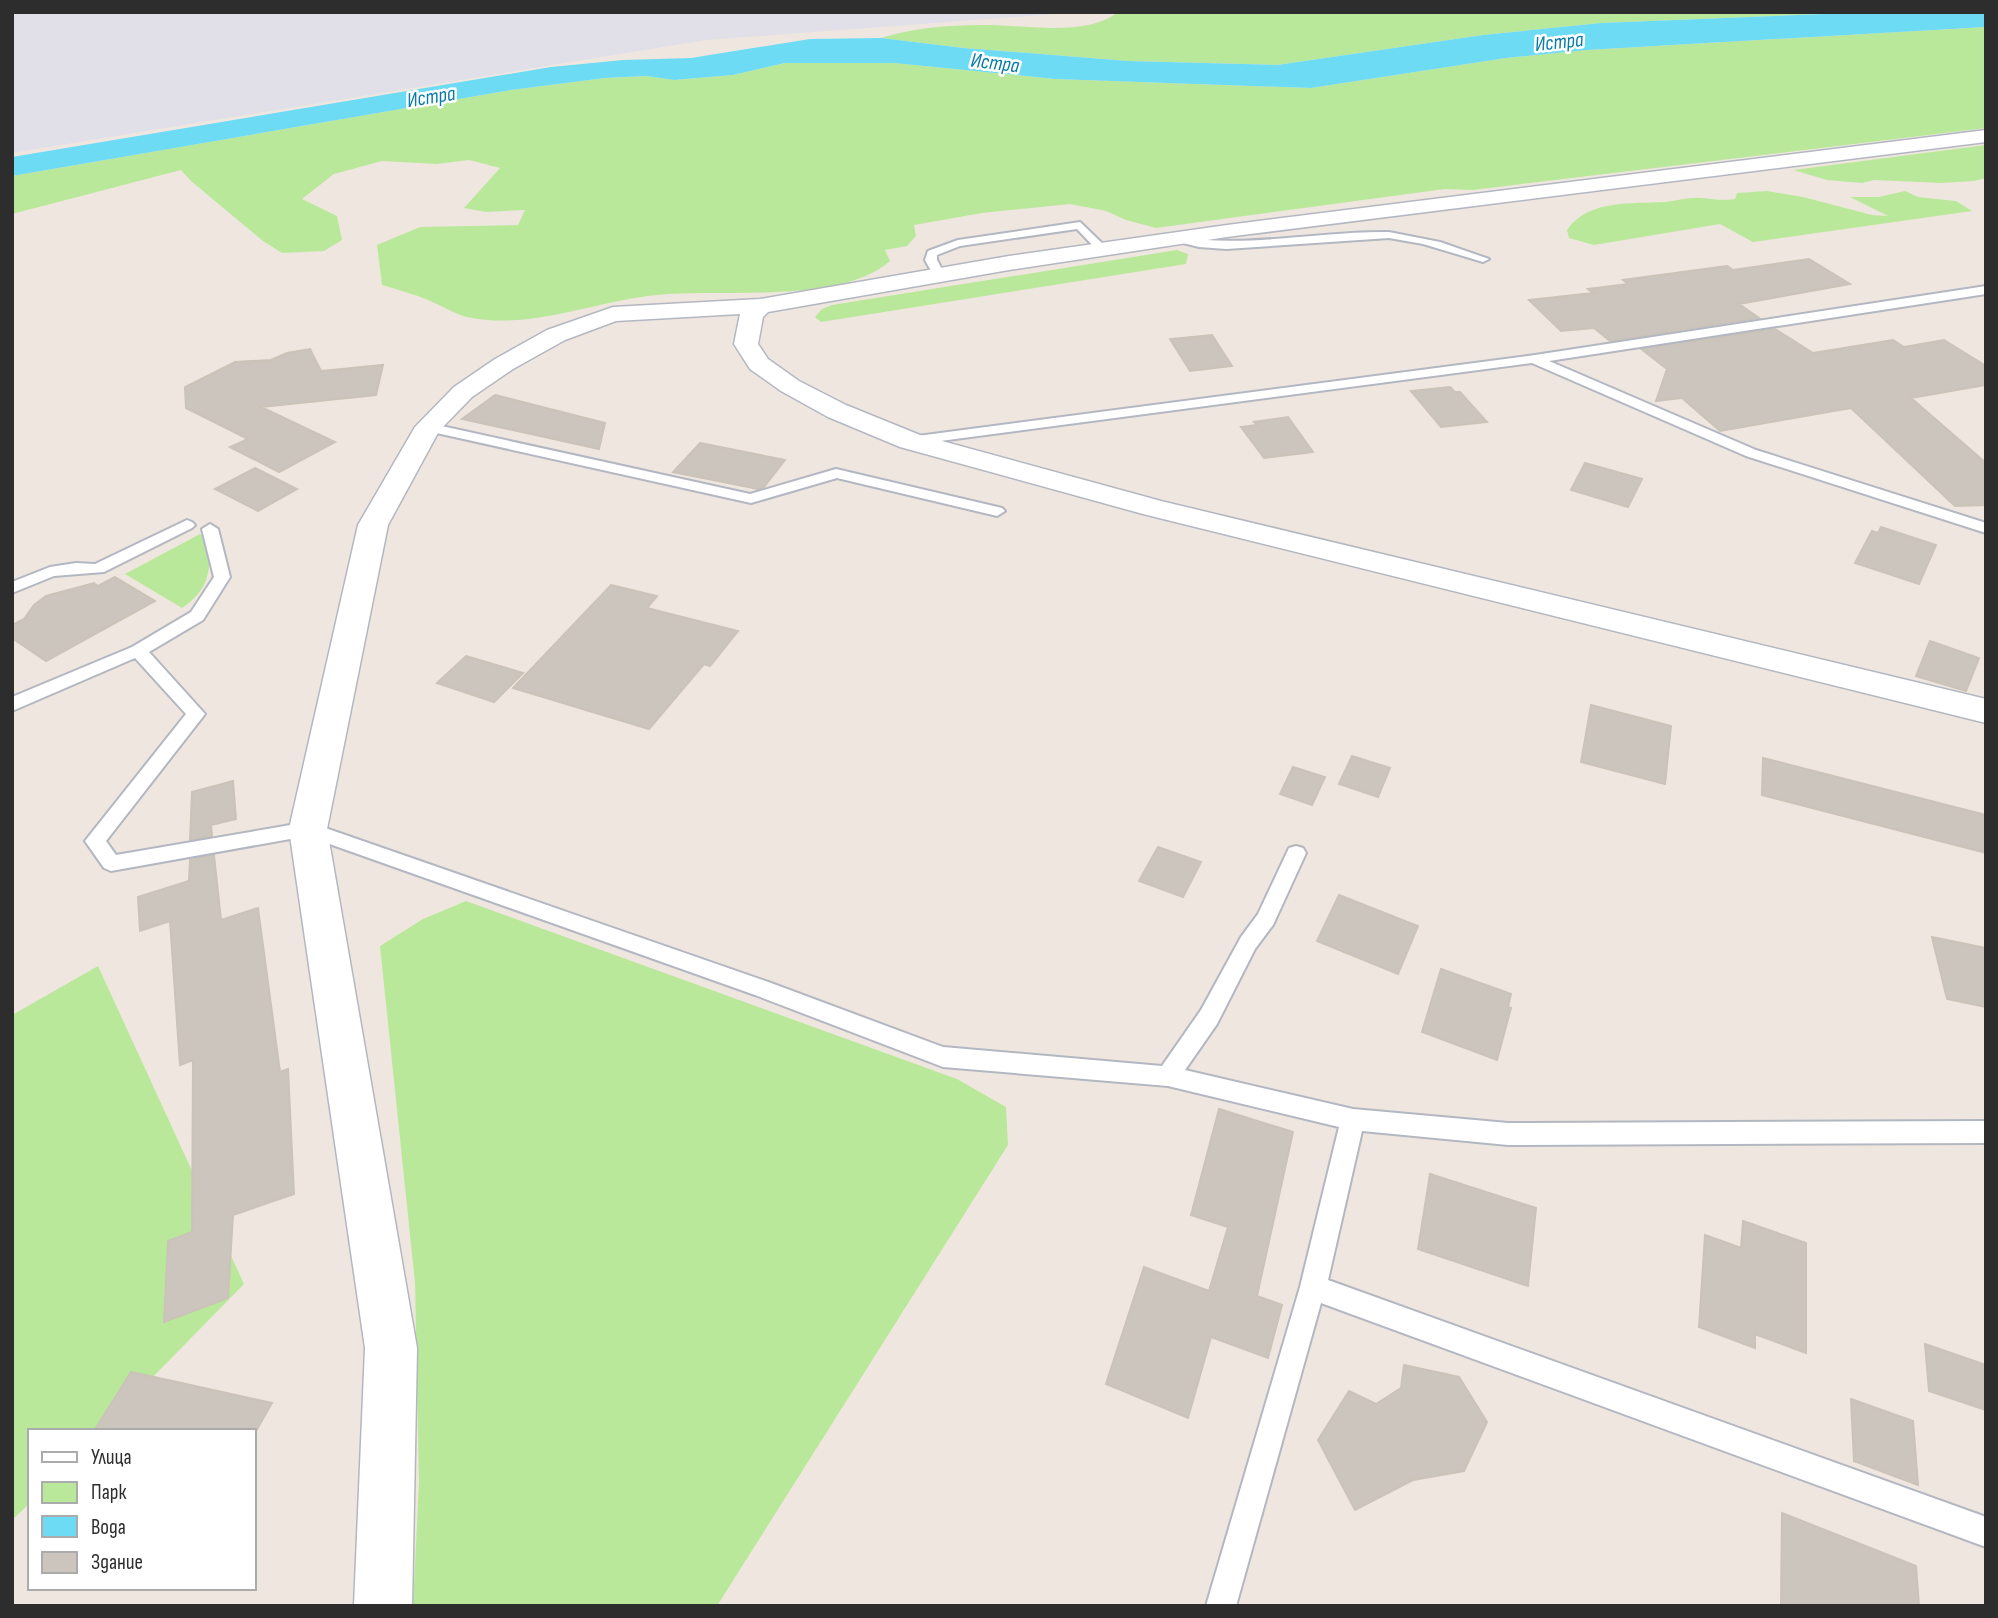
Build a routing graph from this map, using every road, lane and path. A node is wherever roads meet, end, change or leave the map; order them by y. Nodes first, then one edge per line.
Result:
1 (1986, 136) edge
2 (1173, 239) junction
3 (1483, 260) dead end
4 (1986, 290) edge
5 (760, 306) junction
6 (1535, 359) junction
7 (428, 427) junction
8 (910, 441) junction
9 (997, 511) dead end
10 (187, 525) dead end
11 (1986, 527) edge
12 (209, 528) dead end
13 (12, 588) edge
14 (138, 651) junction
15 (12, 705) edge
16 (1986, 710) edge
17 (308, 830) junction
18 (1296, 853) dead end
19 (1168, 1076) junction
20 (1353, 1121) junction
21 (1986, 1132) edge
22 (1313, 1287) junction
23 (1986, 1532) edge
24 (383, 1606) edge
25 (1221, 1606) edge

1 - 2 street
2 - 3 lane
2 - 5 street
4 - 6 lane
5 - 7 street
5 - 8 street
6 - 8 lane
6 - 11 lane
7 - 9 lane
7 - 17 street
8 - 16 street
10 - 13 lane
12 - 14 lane
14 - 15 lane
14 - 17 lane
17 - 19 lane
17 - 24 street
18 - 19 lane
19 - 20 lane
20 - 21 lane
20 - 22 lane
22 - 23 lane
22 - 25 lane

